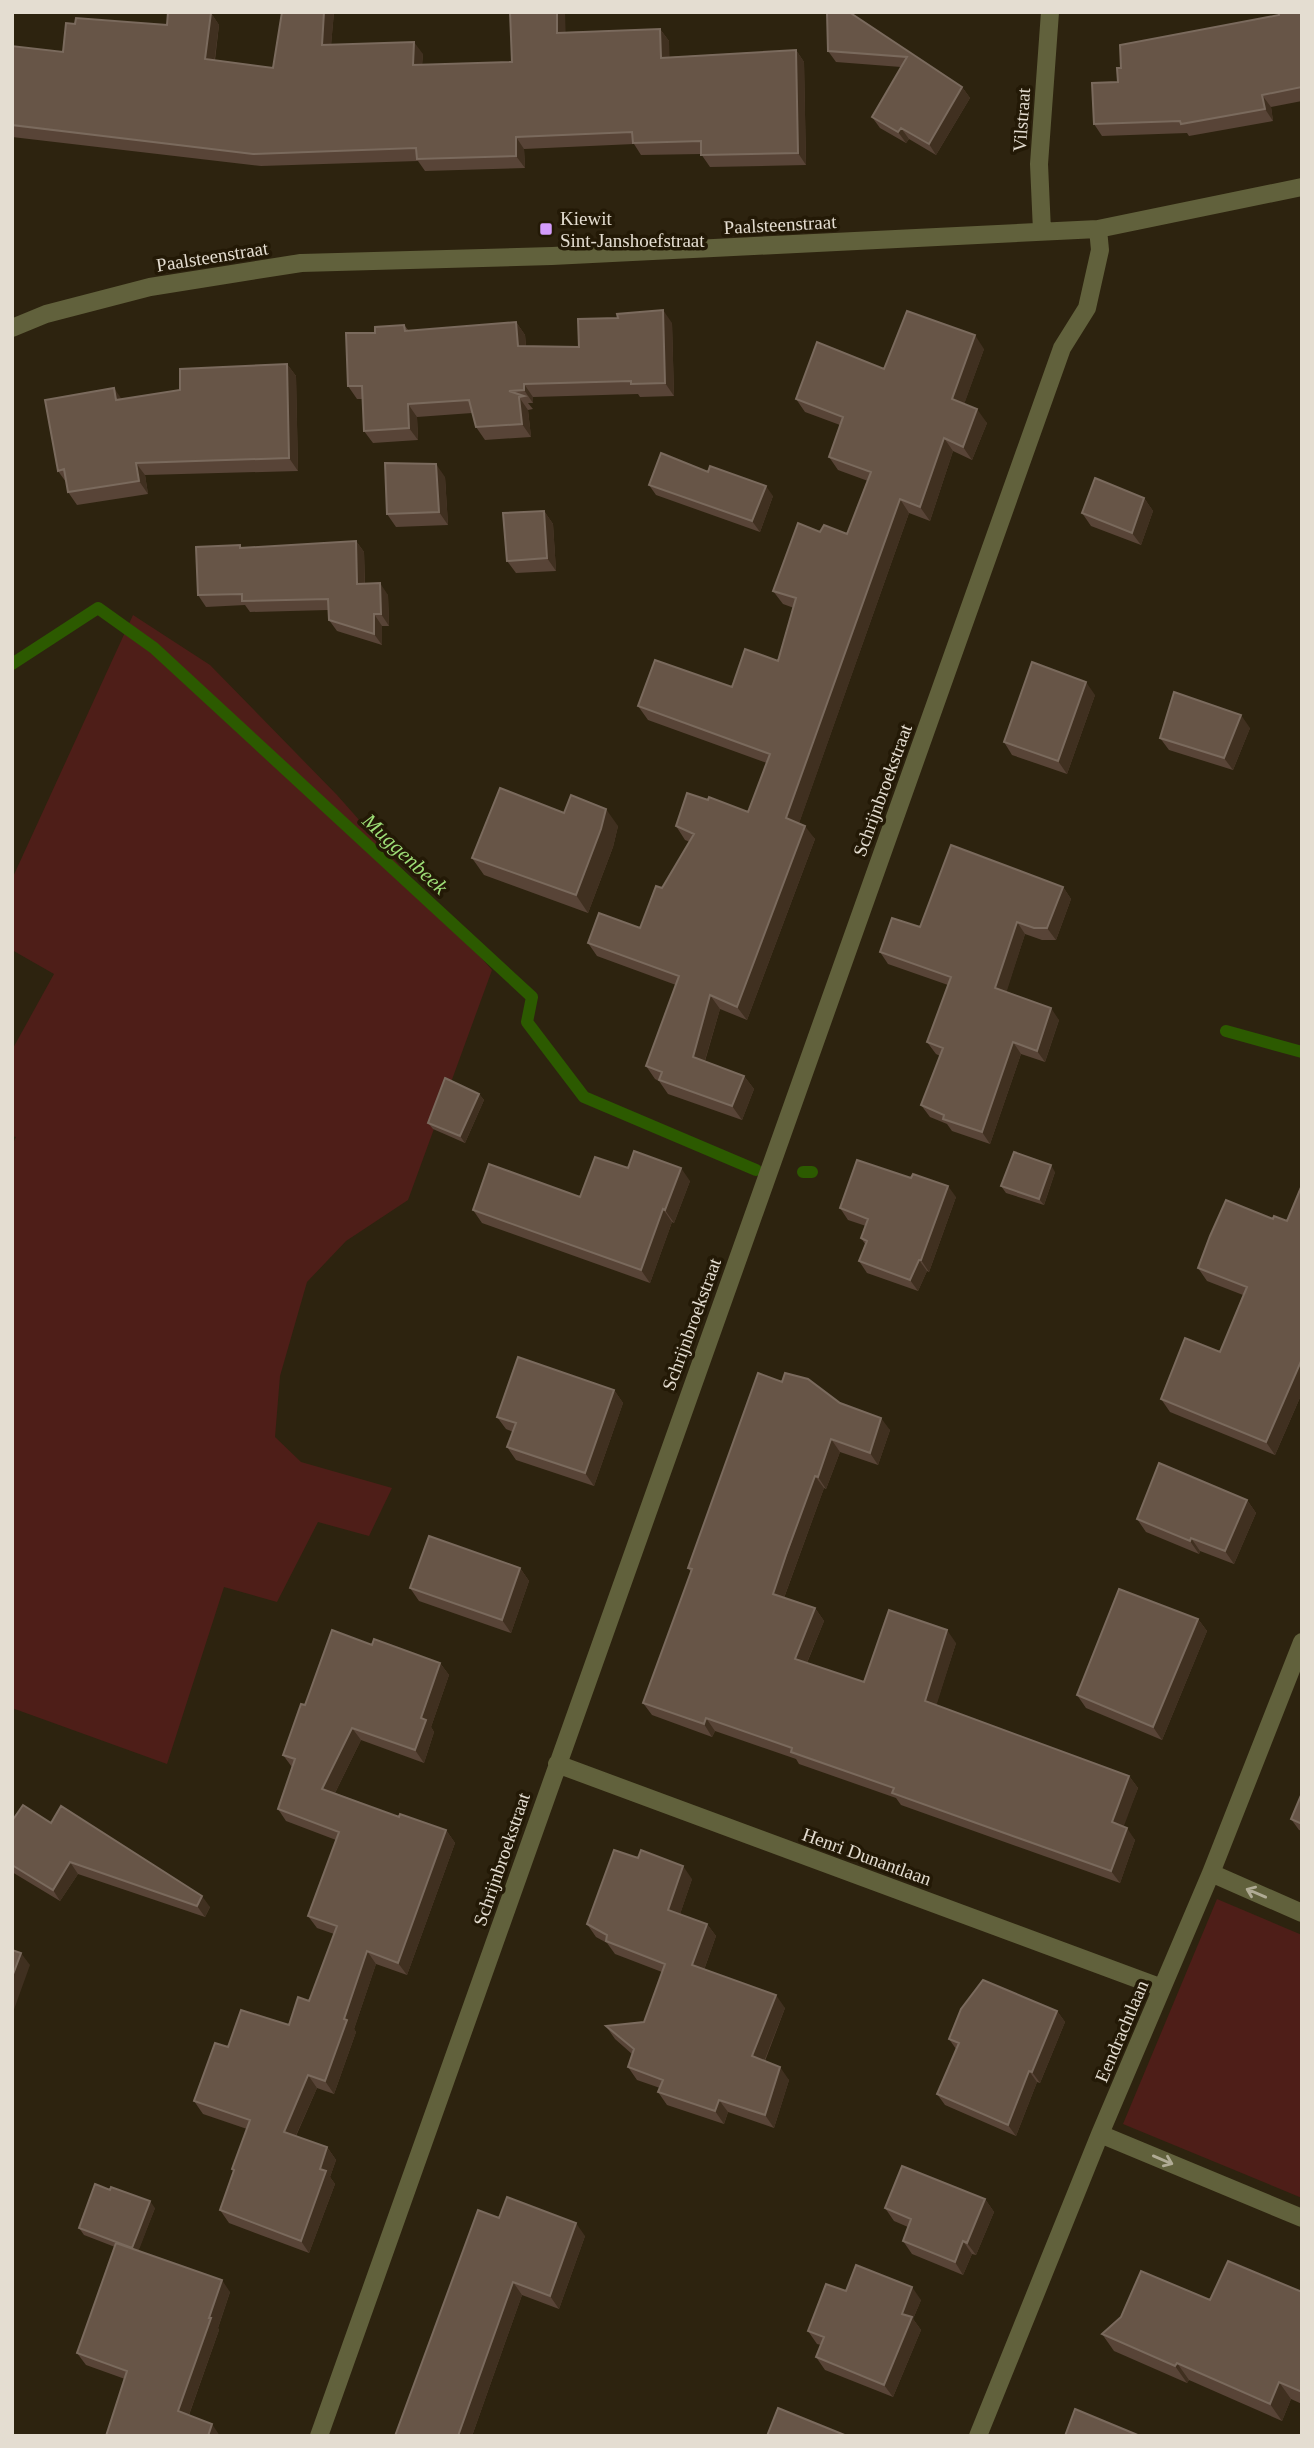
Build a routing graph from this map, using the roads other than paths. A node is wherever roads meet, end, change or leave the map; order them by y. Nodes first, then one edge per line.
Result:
1 (1050, 12) edge
2 (1302, 187) edge
3 (1098, 229) junction
4 (1042, 231) junction
5 (12, 328) edge
6 (1302, 1642) edge
7 (557, 1764) junction
8 (1211, 1873) junction
9 (1302, 1913) edge
10 (1162, 1988) junction
11 (1100, 2134) junction
12 (1302, 2218) edge
13 (319, 2436) edge
14 (978, 2436) edge

1 - 4 street, Vilstraat
2 - 3 street, Paalsteenstraat
3 - 4 street, Paalsteenstraat
3 - 7 street, Schrijnbroekstraat
4 - 5 street, Paalsteenstraat
6 - 8 street, Eendrachtlaan
7 - 10 street, Henri Dunantlaan
7 - 13 street, Schrijnbroekstraat
9 -> 8 street
8 - 10 street, Eendrachtlaan
10 - 11 street, Eendrachtlaan
11 -> 12 street
11 - 14 street, Eendrachtlaan

